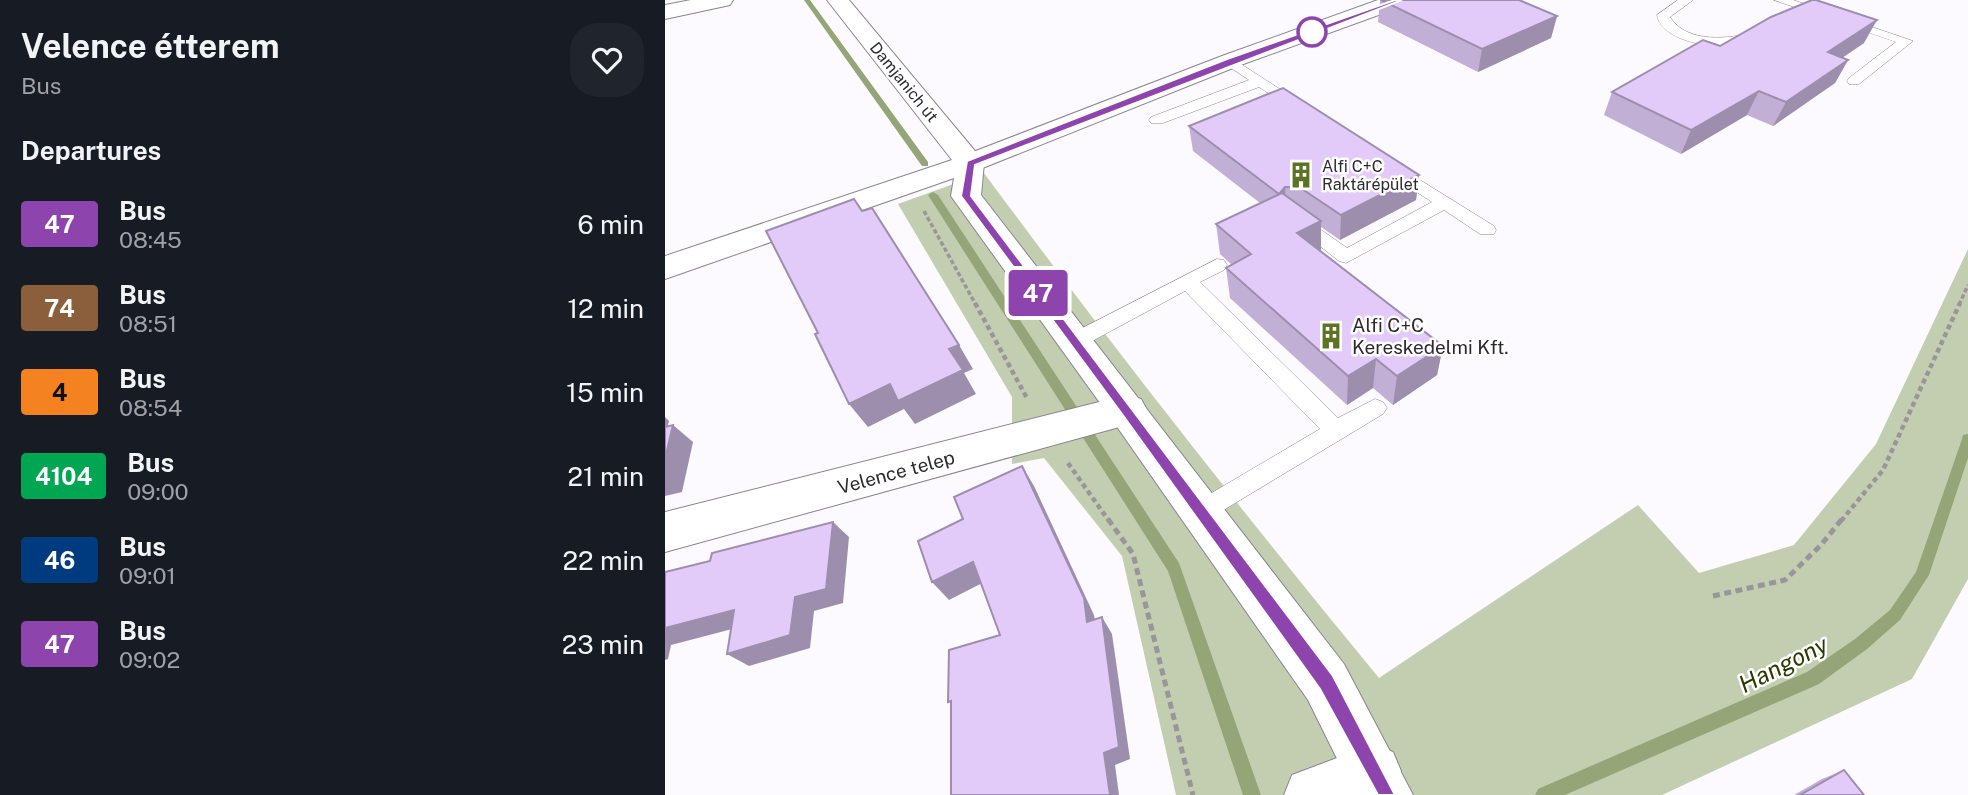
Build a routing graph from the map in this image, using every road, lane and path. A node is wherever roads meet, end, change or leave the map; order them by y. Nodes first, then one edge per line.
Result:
1 (722, 0) edge
2 (838, 0) edge
3 (1398, 0) edge
4 (1687, 0) edge
5 (1780, 0) edge
6 (1809, 9) junction
7 (665, 12) edge
8 (1230, 61) junction
9 (1259, 80) junction
10 (1854, 81) dead end
11 (1317, 118) edge
12 (1157, 120) dead end
13 (1375, 156) edge
14 (970, 163) junction
15 (909, 185) junction
16 (1444, 202) junction
17 (1292, 218) edge
18 (1487, 230) dead end
19 (1217, 265) dead end
20 (665, 268) edge
21 (1188, 281) junction
22 (1968, 285) edge
23 (1075, 341) junction
24 (1375, 408) dead end
25 (1085, 422) junction
26 (1336, 430) junction
27 (1202, 512) junction
28 (665, 532) edge
29 (1713, 596) dead end
30 (1381, 786) edge
31 (1193, 795) edge
32 (1312, 795) edge

1 - 7 street
2 - 14 street, Damjanich út
3 - 8 street
4 - 6 lane
5 - 6 lane
6 - 10 lane
8 - 9 lane
8 - 14 street
9 - 11 lane
9 - 12 lane
13 - 16 lane
14 - 15 street
14 - 23 street
15 - 20 street
15 - 25 path
16 - 17 lane
16 - 18 lane
19 - 21 lane
21 - 23 lane
21 - 26 lane
22 - 29 path
23 - 25 street
24 - 26 lane
25 - 27 street
25 - 28 street, Velence telep
25 - 31 path
26 - 27 lane
27 - 30 street
30 - 32 street

